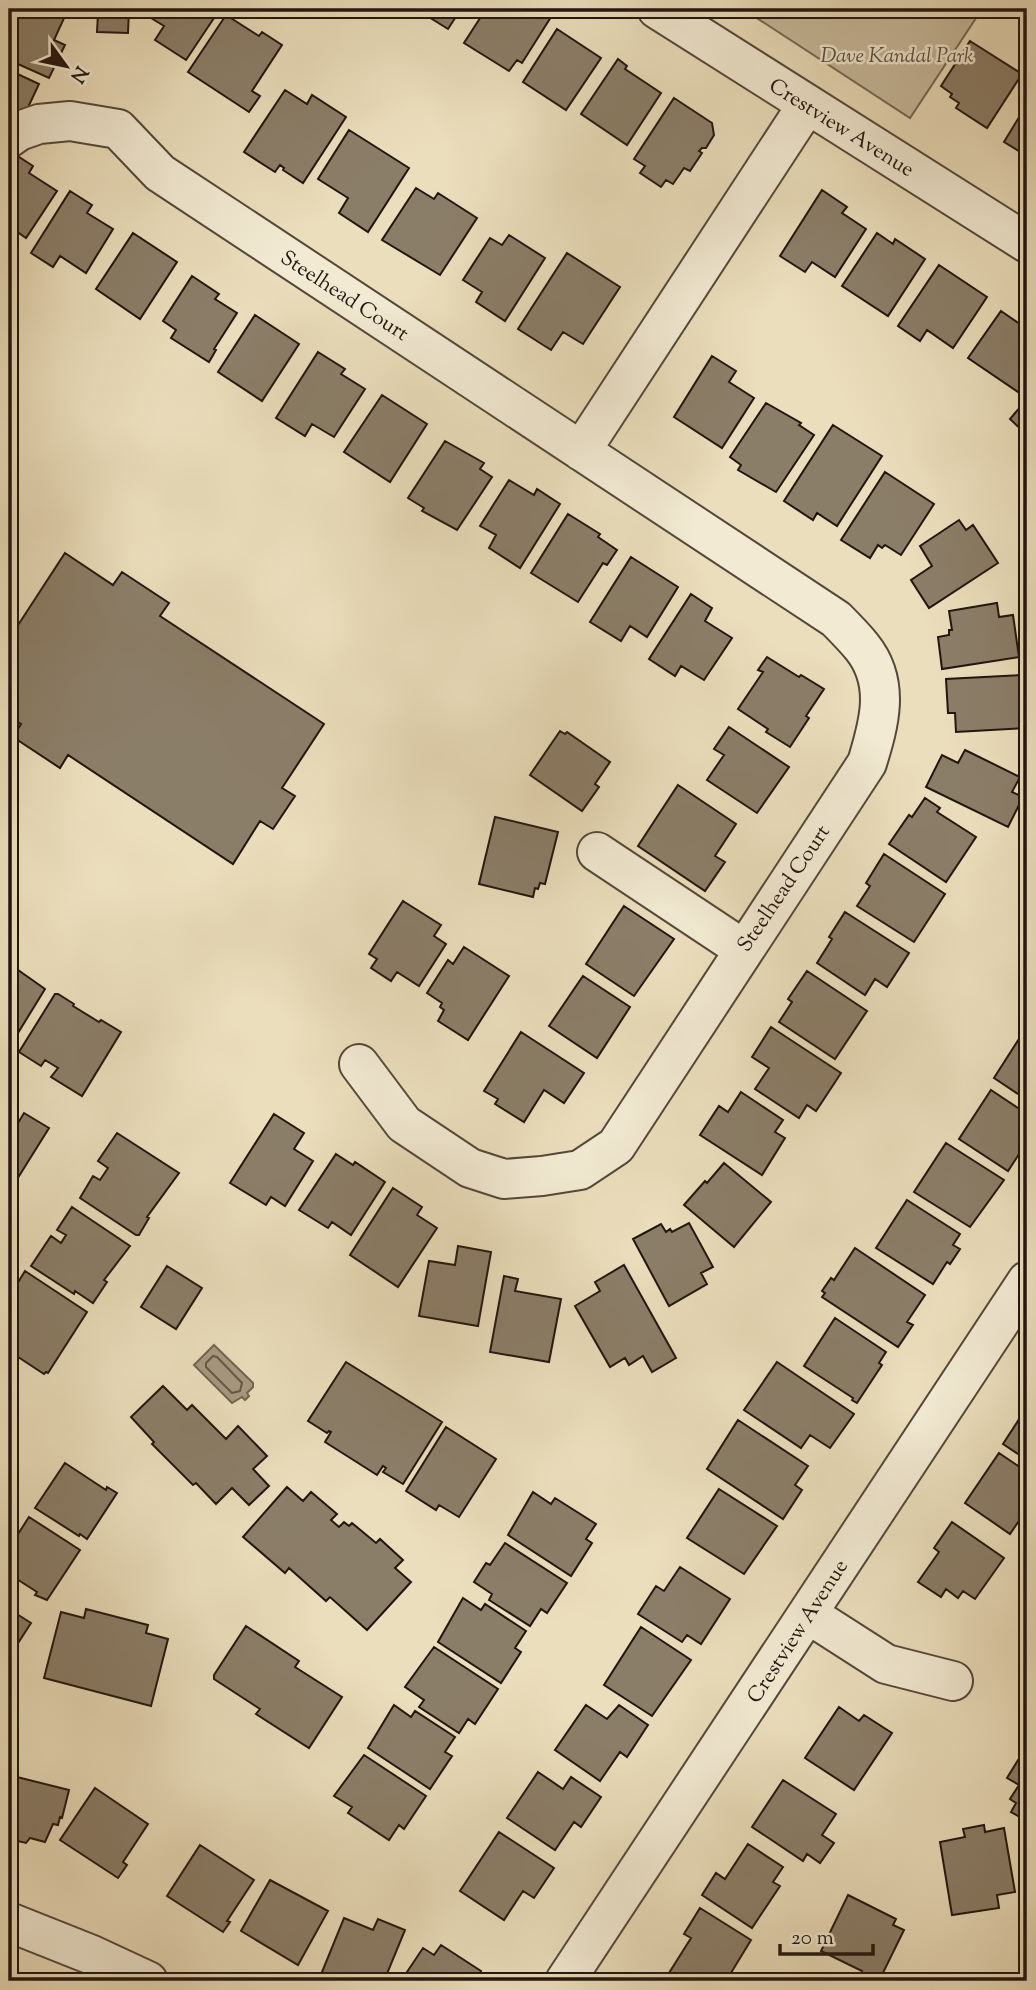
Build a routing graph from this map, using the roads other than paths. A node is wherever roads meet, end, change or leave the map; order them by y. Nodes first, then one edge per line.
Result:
1 (657, 9) edge
2 (807, 105) junction
3 (9, 138) edge
4 (1027, 243) edge
5 (581, 451) junction
6 (597, 852) dead end
7 (743, 949) junction
8 (359, 1064) dead end
9 (1027, 1281) edge
10 (808, 1614) junction
11 (953, 1681) dead end
12 (9, 1922) edge
13 (148, 1981) edge
14 (565, 1981) edge

1 - 2 street, Crestview Avenue
2 - 4 street, Crestview Avenue
2 - 5 street
3 - 5 street, Steelhead Court
5 - 7 street, Steelhead Court
6 - 7 street
7 - 8 street, Steelhead Court
9 - 10 street, Crestview Avenue
10 - 11 street
10 - 14 street, Crestview Avenue
12 - 13 street

